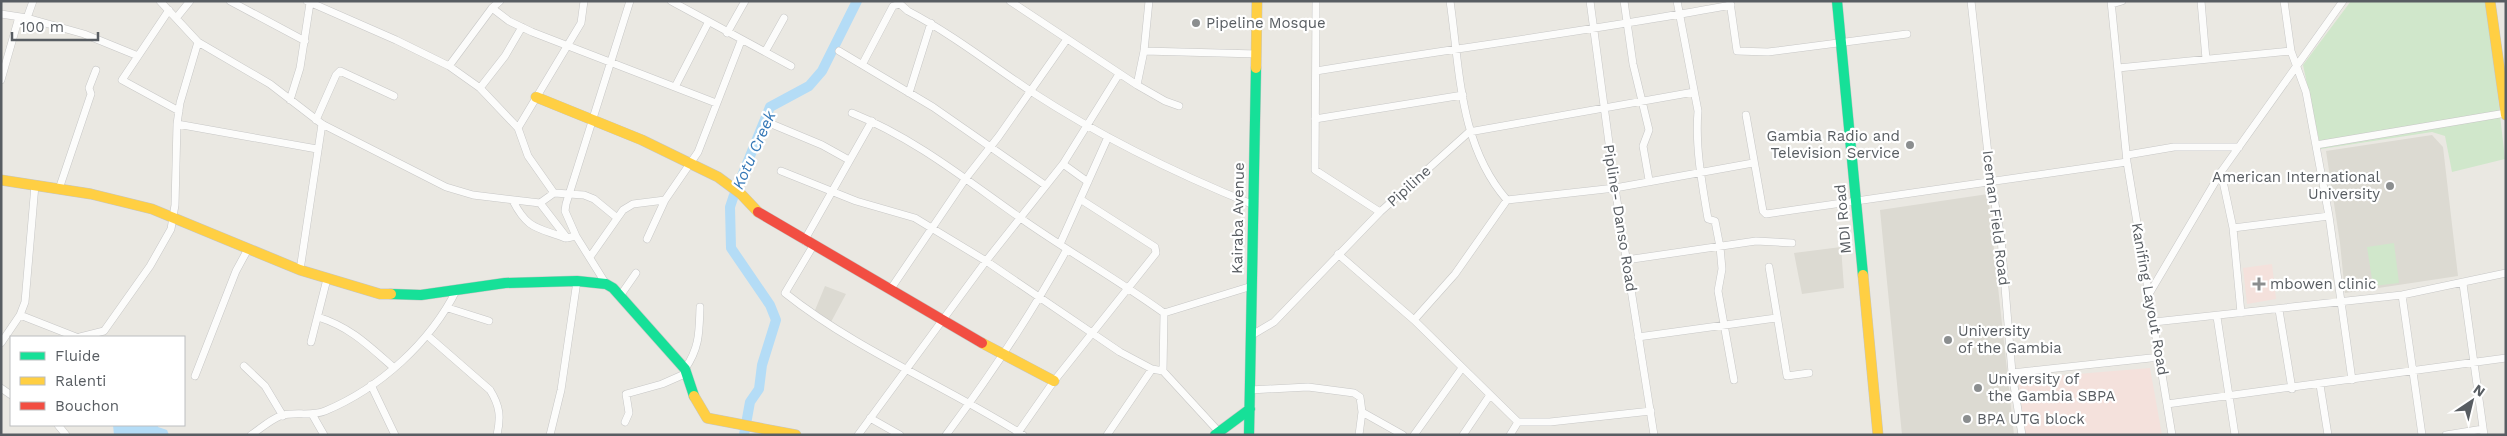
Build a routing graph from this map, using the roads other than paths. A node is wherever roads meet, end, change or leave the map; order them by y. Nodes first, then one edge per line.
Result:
1 (33, 1) edge
2 (160, 1) edge
3 (190, 1) edge
4 (230, 1) edge
5 (500, 1) edge
6 (584, 1) edge
7 (630, 1) edge
8 (671, 1) edge
9 (745, 1) edge
10 (1149, 1) edge
11 (1257, 1) edge
12 (1316, 1) edge
13 (1450, 1) edge
14 (1590, 1) edge
15 (1624, 1) edge
16 (1677, 1) edge
17 (1837, 1) edge
18 (1971, 1) edge
19 (2122, 1) edge
20 (2201, 1) edge
21 (2284, 1) edge
22 (2343, 1) edge
23 (2490, 1) edge
24 (309, 2) edge
25 (1011, 2) edge
26 (2111, 2) edge
27 (1731, 3) edge
28 (492, 8) junction
29 (169, 10) junction
30 (1, 14) edge
31 (1678, 15) junction
32 (19, 17) junction
33 (177, 17) junction
34 (27, 18) junction
35 (784, 18) dead end
36 (708, 23) junction
37 (931, 23) junction
38 (1626, 24) junction
39 (522, 27) junction
40 (1593, 29) junction
41 (727, 33) junction
42 (1907, 34) dead end
43 (1067, 39) junction
44 (305, 41) junction
45 (741, 41) junction
46 (1840, 41) junction
47 (198, 42) junction
48 (567, 46) junction
49 (1457, 47) junction
50 (839, 50) dead end
51 (1144, 51) junction
52 (2291, 51) junction
53 (765, 52) junction
54 (1257, 54) junction
55 (138, 56) junction
56 (2206, 59) junction
57 (611, 63) junction
58 (864, 64) junction
59 (449, 66) junction
60 (791, 66) dead end
61 (2118, 68) junction
62 (2296, 68) junction
63 (96, 70) dead end
64 (1316, 71) junction
65 (1119, 74) junction
66 (1, 80) edge
67 (1137, 85) junction
68 (675, 87) junction
69 (480, 88) junction
70 (1031, 91) junction
71 (1694, 92) junction
72 (909, 93) junction
73 (1463, 95) junction
74 (394, 96) dead end
75 (536, 97) junction
76 (290, 100) junction
77 (1643, 100) junction
78 (716, 103) junction
79 (1179, 106) dead end
80 (1604, 108) junction
81 (179, 111) junction
82 (852, 113) dead end
83 (2506, 114) edge
84 (1746, 115) dead end
85 (1315, 119) junction
86 (593, 121) junction
87 (872, 121) junction
88 (319, 122) junction
89 (177, 124) junction
90 (774, 125) dead end
91 (1088, 126) junction
92 (518, 128) junction
93 (1468, 132) junction
94 (1108, 136) junction
95 (2316, 145) junction
96 (991, 146) junction
97 (2239, 147) junction
98 (317, 149) junction
99 (2127, 158) junction
100 (849, 160) junction
101 (690, 163) junction
102 (1753, 163) junction
103 (1063, 164) junction
104 (1702, 170) junction
105 (781, 172) dead end
106 (2221, 172) junction
107 (966, 178) junction
108 (1, 180) edge
109 (1649, 180) junction
110 (1991, 181) junction
111 (1088, 182) junction
112 (35, 185) junction
113 (1045, 185) junction
114 (1615, 188) junction
115 (59, 189) junction
116 (832, 192) junction
117 (554, 193) junction
118 (568, 195) junction
119 (665, 200) junction
120 (1080, 200) junction
121 (1507, 200) junction
122 (513, 201) junction
123 (1856, 202) junction
124 (540, 203) junction
125 (1254, 205) junction
126 (1380, 212) junction
127 (2328, 216) junction
128 (616, 217) junction
129 (1020, 217) junction
130 (173, 218) junction
131 (932, 228) junction
132 (2233, 228) junction
133 (576, 236) junction
134 (567, 238) junction
135 (647, 239) dead end
136 (1792, 243) dead end
137 (809, 244) junction
138 (1060, 244) junction
139 (1720, 247) junction
140 (1067, 249) junction
141 (248, 250) junction
142 (1338, 254) junction
143 (590, 257) junction
144 (1626, 260) junction
145 (986, 261) junction
146 (1769, 267) dead end
147 (300, 270) junction
148 (636, 273) dead end
149 (2506, 273) edge
150 (327, 279) junction
151 (577, 281) junction
152 (606, 284) junction
153 (2463, 284) junction
154 (1252, 286) junction
155 (1128, 287) junction
156 (457, 290) junction
157 (890, 290) junction
158 (2149, 294) junction
159 (2402, 295) junction
160 (620, 296) junction
161 (1040, 296) junction
162 (2340, 302) junction
163 (700, 307) dead end
164 (448, 308) junction
165 (2279, 310) junction
166 (1164, 313) junction
167 (2241, 314) junction
168 (20, 315) junction
169 (318, 317) junction
170 (2217, 317) junction
171 (1776, 318) junction
172 (943, 319) junction
173 (489, 320) dead end
174 (1414, 320) junction
175 (2154, 322) junction
176 (1724, 326) junction
177 (1093, 332) junction
178 (1252, 335) junction
179 (75, 336) edge
180 (82, 336) edge
181 (428, 336) junction
182 (1638, 338) junction
183 (311, 342) dead end
184 (1, 343) edge
185 (1002, 354) junction
186 (2160, 357) junction
187 (2506, 358) edge
188 (2475, 363) junction
189 (244, 366) dead end
190 (393, 367) junction
191 (1462, 368) junction
192 (1152, 369) junction
193 (905, 370) junction
194 (686, 371) junction
195 (1163, 371) junction
196 (2414, 372) junction
197 (1809, 373) dead end
198 (2012, 373) junction
199 (195, 376) dead end
200 (1054, 380) junction
201 (1734, 380) dead end
202 (2352, 380) junction
203 (372, 384) junction
204 (2320, 385) junction
205 (2292, 389) junction
206 (1250, 390) junction
207 (1490, 395) junction
208 (2229, 398) junction
209 (970, 403) junction
210 (2167, 404) junction
211 (1250, 409) junction
212 (1651, 411) junction
213 (1362, 412) junction
214 (312, 414) junction
215 (282, 416) junction
216 (870, 418) junction
217 (624, 422) dead end
218 (1518, 422) junction
219 (767, 432) edge
220 (2484, 432) edge
221 (1217, 433) edge
222 (1019, 434) edge
223 (251, 435) edge
224 (324, 435) edge
225 (395, 435) edge
226 (497, 435) edge
227 (550, 435) edge
228 (796, 435) edge
229 (858, 435) edge
230 (900, 435) edge
231 (946, 435) edge
232 (1107, 435) edge
233 (1249, 435) edge
234 (1359, 435) edge
235 (1403, 435) edge
236 (1414, 435) edge
237 (1463, 435) edge
238 (1510, 435) edge
239 (1654, 435) edge
240 (1878, 435) edge
241 (2022, 435) edge
242 (2172, 435) edge
243 (2235, 435) edge
244 (2328, 435) edge
245 (2422, 435) edge
246 (2446, 435) edge

1 - 34 street
2 - 29 street
3 - 33 street
4 - 44 street
5 - 28 street
6 - 48 street
7 - 57 street
8 - 36 street
9 - 41 street
10 - 51 street
11 - 54 street, Kairaba Avenue
12 - 64 street
13 - 49 street
14 - 40 street, Pipline- Danso Road
15 - 38 street
16 - 31 street
17 - 46 street, MDI Road
18 - 110 street, Iceman Field Road
19 - 26 street
20 - 56 street
21 - 52 street
22 - 62 street
23 - 83 street
24 - 44 street
24 - 59 street
25 - 43 street
26 - 61 street, Kanifing Layout Road
27 - 31 street
27 - 46 street
28 - 39 street
28 - 59 street
29 - 33 street
29 - 55 street
30 - 32 street
31 - 38 street
31 - 71 street
32 - 34 street
32 - 66 street
33 - 47 street
34 - 55 street
35 - 53 street
36 - 41 street
36 - 68 street
37 - 58 street
37 - 70 street
37 - 72 street
38 - 40 street
38 - 77 street
39 - 48 street
39 - 69 street
40 - 49 street
40 - 80 street, Pipline- Danso Road
41 - 45 street
42 - 46 street
43 - 65 street
43 - 70 street
44 - 76 street
45 - 53 street
45 - 78 street
46 - 123 street, MDI Road
47 - 76 street
47 - 81 street
48 - 57 street
48 - 75 street
49 - 64 street
49 - 73 street
50 - 58 street
51 - 54 street
51 - 67 street
52 - 56 street
52 - 62 street
53 - 60 street
54 - 125 street, Kairaba Avenue
55 - 81 street
56 - 61 street
57 - 68 street
57 - 86 street
58 - 72 street
59 - 69 street
61 - 99 street, Kanifing Layout Road
62 - 95 street
62 - 97 street
63 - 115 street
64 - 85 street
65 - 67 street
65 - 91 street
67 - 79 street
68 - 78 street
69 - 92 street
70 - 91 street
70 - 96 street
71 - 77 street
71 - 104 street
72 - 96 street
73 - 85 street
73 - 93 street
74 - 88 street
75 - 86 street
75 - 92 street
76 - 88 street
77 - 80 street
77 - 109 street
78 - 101 street
80 - 93 street
80 - 114 street, Pipline- Danso Road
81 - 89 street
82 - 87 street
83 - 95 street
84 - 102 street
85 - 126 street
86 - 101 street
86 - 118 street
87 - 100 street
87 - 107 street
88 - 98 street
88 - 122 street
89 - 98 street
89 - 130 street
90 - 100 street
91 - 94 street
91 - 103 street
92 - 117 street
93 - 121 street
93 - 126 street, Pipiline
94 - 111 street
94 - 125 street
95 - 127 street
96 - 107 street
96 - 113 street
97 - 99 street
97 - 106 street
98 - 147 street
99 - 110 street
99 - 158 street, Kanifing Layout Road
100 - 116 street
101 - 119 street
101 - 137 street
102 - 104 street
102 - 123 street
103 - 111 street
103 - 113 street
104 - 109 street
104 - 139 street
105 - 116 street
106 - 132 street
106 - 158 street
107 - 129 street
107 - 131 street
108 - 112 street
109 - 114 street
110 - 123 street
110 - 198 street, Iceman Field Road
111 - 120 street
112 - 115 street
112 - 168 street
113 - 129 street
114 - 121 street
114 - 144 street, Pipline- Danso Road
115 - 130 street
116 - 131 street
116 - 137 street
117 - 118 street
117 - 124 street
118 - 128 street
118 - 133 street
119 - 128 street
119 - 135 street
120 - 138 street
120 - 155 street
121 - 174 street
122 - 124 street
122 - 134 street
123 - 240 street, MDI Road
124 - 134 street
125 - 154 street, Kairaba Avenue
126 - 142 street, Pipiline
127 - 132 street
127 - 162 street
128 - 143 street
129 - 138 street
129 - 145 street
130 - 141 street
130 - 180 street
131 - 145 street
131 - 157 street
132 - 167 street
133 - 134 street
133 - 143 street
136 - 139 street
137 - 157 street
137 - 193 street
138 - 140 street
139 - 144 street
139 - 176 street
140 - 155 street
140 - 161 street
141 - 147 street
141 - 199 street
142 - 174 street
142 - 178 street, Pipiline
143 - 152 street
144 - 182 street, Pipline- Danso Road
145 - 161 street
145 - 172 street
146 - 171 street
147 - 150 street
148 - 160 street
149 - 153 street
150 - 156 street
150 - 169 street
151 - 152 street
151 - 156 street
151 - 227 street
152 - 160 street
153 - 159 street
153 - 188 street
154 - 166 street
154 - 178 street, Kairaba Avenue
155 - 166 street
155 - 177 street
156 - 164 street
157 - 172 street
158 - 175 street, Kanifing Layout Road
159 - 162 street
159 - 196 street
160 - 194 street
161 - 177 street
161 - 185 street
162 - 165 street
162 - 202 street
163 - 194 street
164 - 173 street
164 - 181 street
165 - 167 street
165 - 205 street
166 - 195 street
167 - 170 street
168 - 179 street
168 - 184 street
169 - 183 street
169 - 190 street
170 - 175 street
170 - 208 street
171 - 176 street
171 - 197 street
172 - 185 street
172 - 193 street
174 - 191 street
175 - 186 street, Kanifing Layout Road
176 - 182 street
176 - 201 street
177 - 192 street
177 - 200 street
178 - 206 street, Kairaba Avenue
181 - 190 street
181 - 226 street
182 - 212 street, Pipline- Danso Road
185 - 200 street
185 - 209 street
186 - 198 street
186 - 210 street, Kanifing Layout Road
187 - 188 street
188 - 196 street
188 - 220 street
189 - 215 street
190 - 203 street
191 - 207 street
191 - 236 street
192 - 195 street
192 - 232 street
193 - 209 street
193 - 216 street
194 - 217 street
194 - 219 street
195 - 221 street
196 - 202 street
196 - 245 street
198 - 241 street, Iceman Field Road
200 - 222 street
202 - 204 street
203 - 214 street
203 - 225 street
204 - 205 street
204 - 244 street
205 - 208 street
206 - 211 street, Kairaba Avenue
206 - 213 street
207 - 218 street
207 - 237 street
208 - 210 street
208 - 243 street
209 - 222 street
209 - 231 street
210 - 242 street, Kanifing Layout Road
211 - 221 street
211 - 233 street, Kairaba Avenue
212 - 218 street
212 - 239 street, Pipline- Danso Road
213 - 234 street
213 - 235 street
214 - 215 street
214 - 224 street
215 - 223 street
216 - 229 street
216 - 230 street
218 - 238 street
219 - 228 street
220 - 246 street

